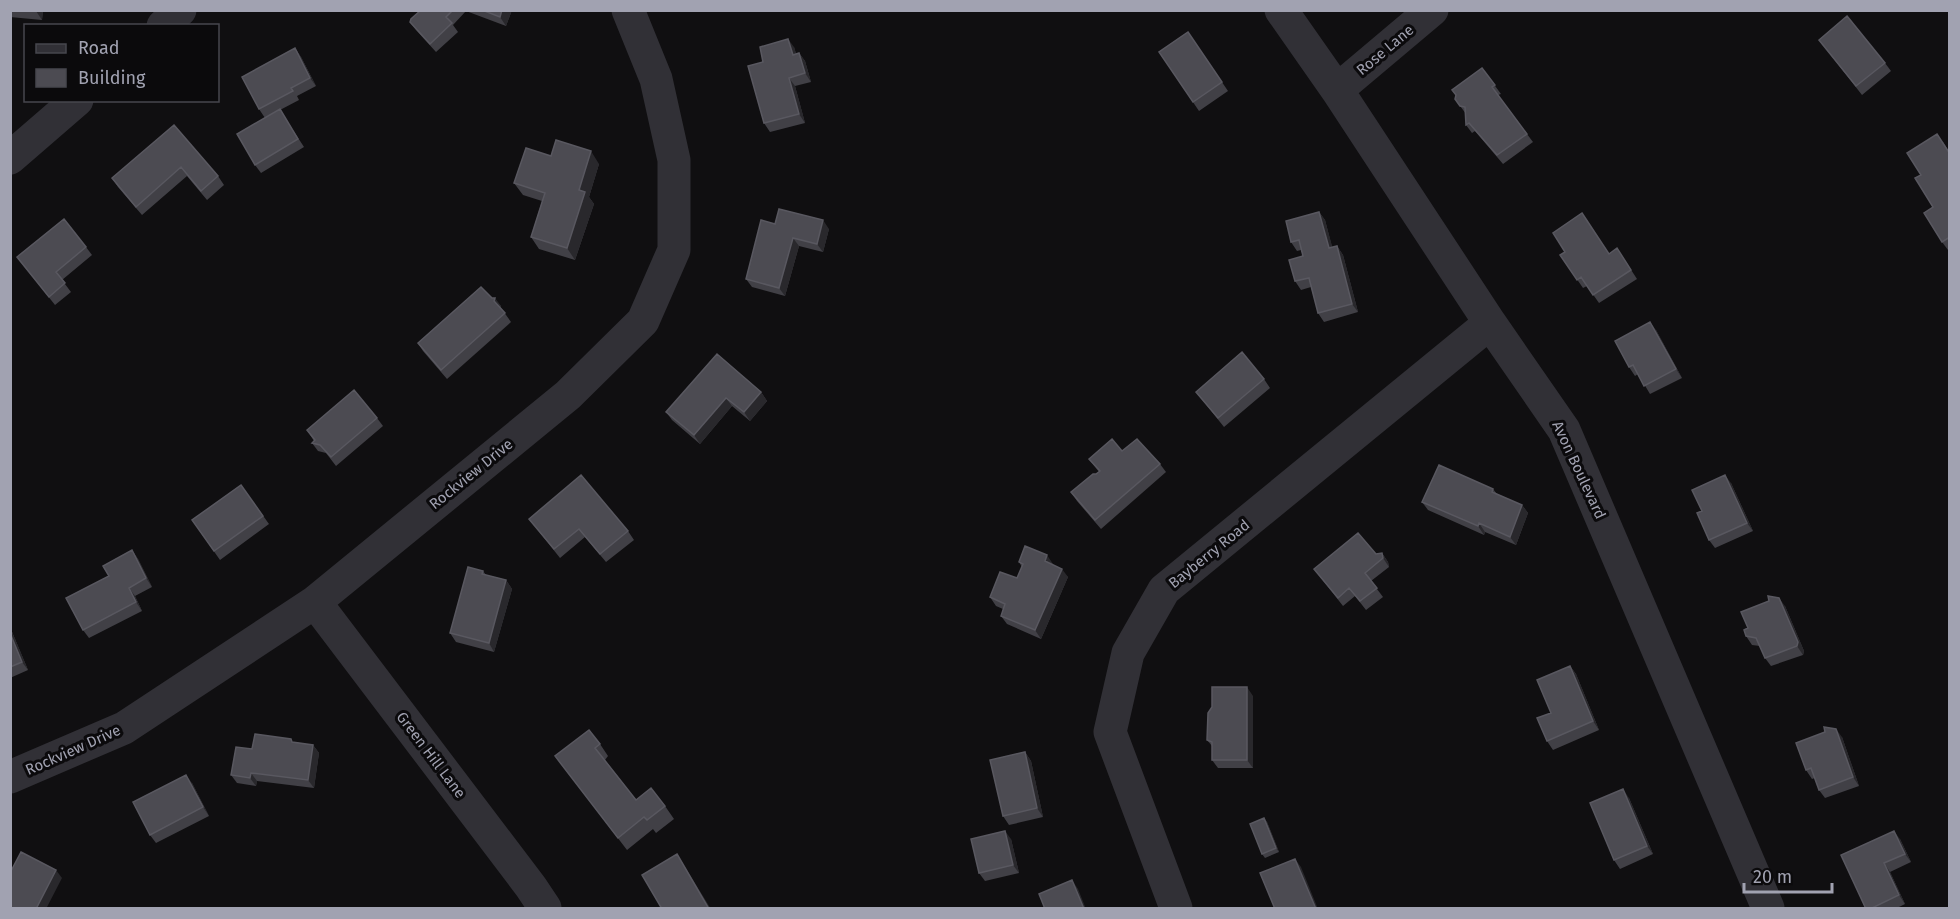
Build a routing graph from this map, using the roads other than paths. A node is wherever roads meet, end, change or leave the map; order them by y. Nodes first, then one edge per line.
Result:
1 (180, 10) edge
2 (628, 10) edge
3 (1281, 10) edge
4 (1432, 10) edge
5 (165, 24) edge
6 (1337, 90) junction
7 (75, 102) edge
8 (10, 158) edge
9 (1490, 323) junction
10 (315, 602) junction
11 (10, 777) edge
12 (544, 909) edge
13 (1176, 909) edge
14 (1767, 909) edge

1 - 5 street
2 - 10 street, Rockview Drive
3 - 6 street, Avon Boulevard
4 - 6 street, Rose Lane
6 - 9 street, Avon Boulevard
7 - 8 street
9 - 13 street, Bayberry Road
9 - 14 street, Avon Boulevard
10 - 11 street, Rockview Drive
10 - 12 street, Green Hill Lane

